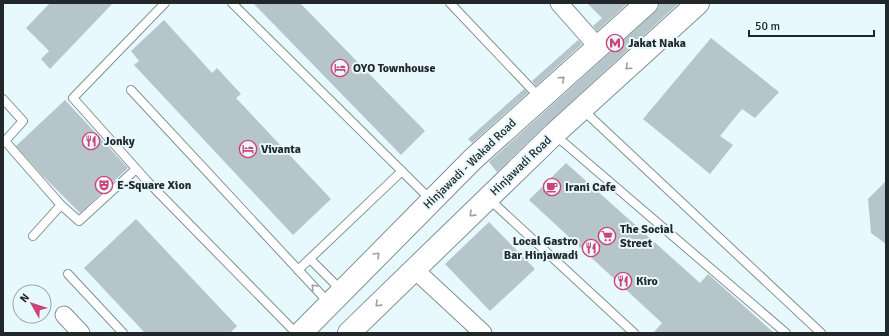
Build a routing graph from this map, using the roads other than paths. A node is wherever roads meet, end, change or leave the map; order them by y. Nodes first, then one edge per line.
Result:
1 (165, 3) edge
2 (232, 3) edge
3 (450, 3) edge
4 (559, 3) edge
5 (698, 3) edge
6 (637, 6) edge
7 (598, 47) junction
8 (131, 90) dead end
9 (540, 98) junction
10 (3, 99) edge
11 (582, 109) junction
12 (554, 134) junction
13 (136, 169) junction
14 (402, 171) junction
15 (488, 198) junction
16 (431, 201) junction
17 (61, 205) junction
18 (33, 236) dead end
19 (310, 259) junction
20 (414, 269) junction
21 (298, 270) junction
22 (68, 274) dead end
23 (336, 297) junction
24 (64, 315) dead end
25 (82, 333) edge
26 (123, 333) edge
27 (296, 333) edge
28 (301, 333) edge
29 (349, 333) edge
30 (483, 333) edge
31 (634, 333) edge
32 (786, 333) edge
33 (821, 333) edge

1 - 13 lane
2 - 14 lane
3 - 9 lane
4 - 7 street
5 -> 11 main road, Hinjawadi Road
6 - 7 main road, Hinjawadi - Wakad Road
9 -> 7 main road, Hinjawadi - Wakad Road
8 - 21 lane
9 - 16 main road, Hinjawadi - Wakad Road
10 - 17 lane
11 - 12 main road, Hinjawadi Road
11 - 33 lane
12 - 15 main road, Hinjawadi Road
12 - 32 lane
13 - 17 lane
13 - 27 lane
14 - 16 lane
14 - 19 lane
15 -> 20 main road, Hinjawadi Road
15 - 31 lane
23 -> 16 main road, Hinjawadi - Wakad Road
17 - 18 lane
19 - 21 lane
19 - 23 lane
20 -> 29 main road, Hinjawadi Road
20 - 30 street
23 -> 21 lane
22 - 26 lane
23 - 28 main road, Hinjawadi - Wakad Road
24 - 25 street

